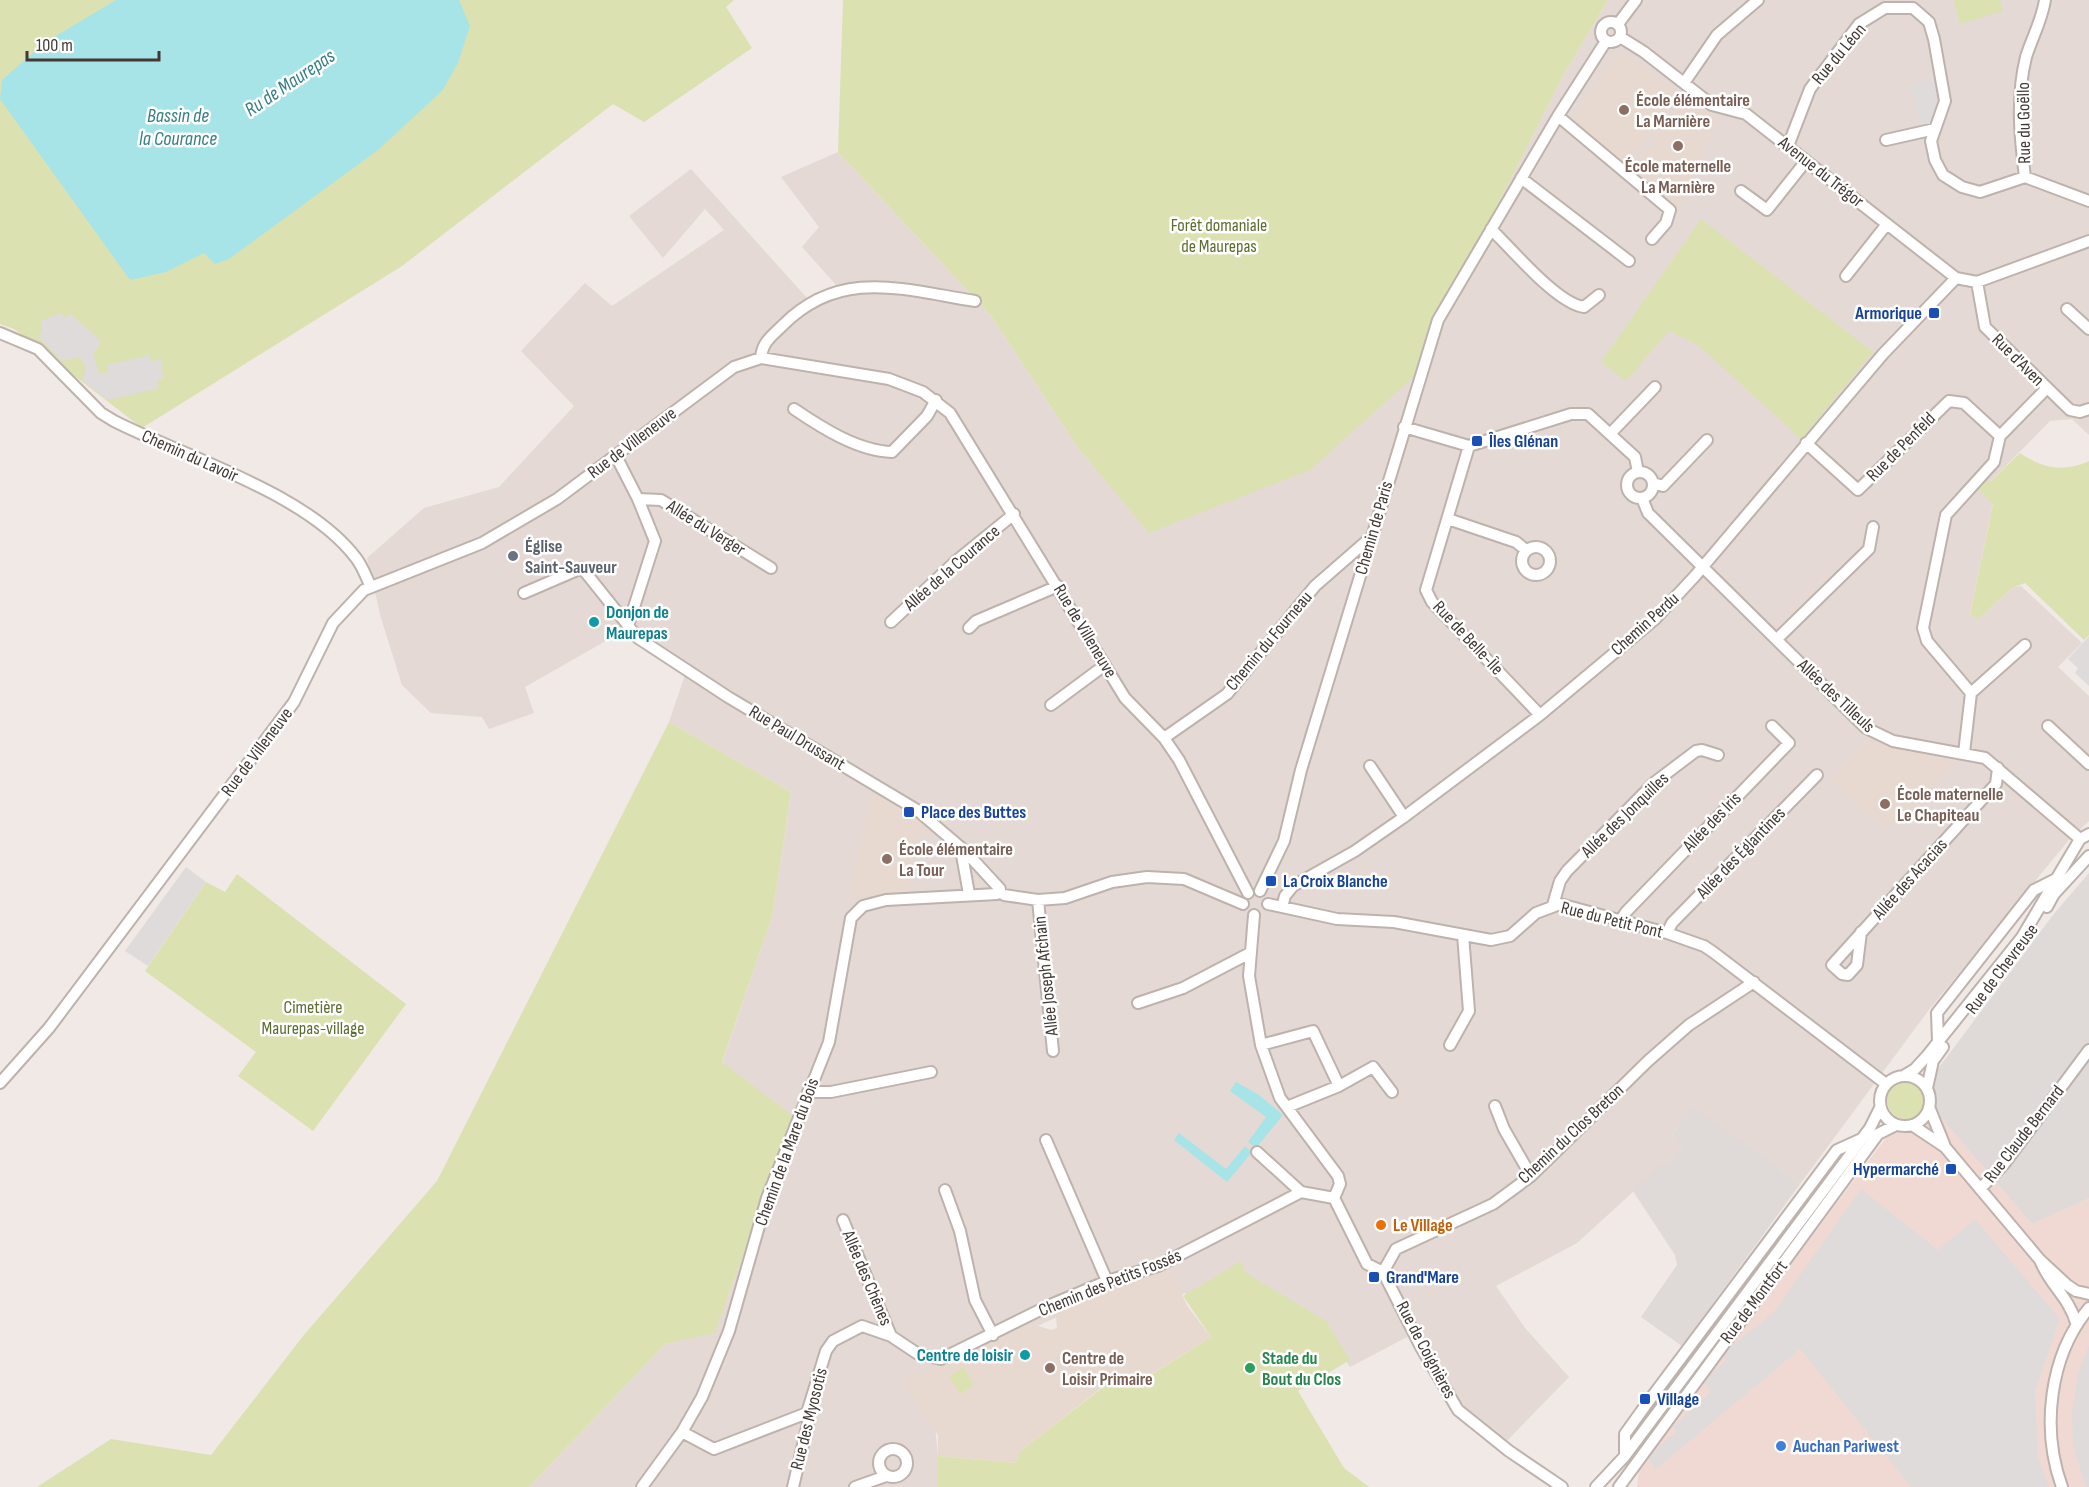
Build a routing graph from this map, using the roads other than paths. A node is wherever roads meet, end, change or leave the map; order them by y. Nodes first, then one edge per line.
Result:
1 (1636, 0) edge
2 (1758, 0) edge
3 (2045, 0) edge
4 (1618, 24) junction
5 (1620, 37) junction
6 (1606, 41) junction
7 (1684, 83) junction
8 (1558, 116) junction
9 (1935, 129) junction
10 (1886, 140) dead end
11 (1788, 146) junction
12 (1806, 161) junction
13 (2025, 177) junction
14 (1521, 178) junction
15 (1742, 191) dead end
16 (2089, 201) edge
17 (1887, 224) junction
18 (1491, 229) junction
19 (1652, 239) dead end
20 (2089, 241) edge
21 (1629, 261) dead end
22 (1846, 276) dead end
23 (1956, 278) junction
24 (1977, 282) junction
25 (1599, 295) dead end
26 (975, 301) dead end
27 (2067, 309) dead end
28 (2089, 329) edge
29 (0, 333) edge
30 (761, 358) junction
31 (1655, 387) dead end
32 (2046, 389) junction
33 (936, 400) junction
34 (2089, 409) edge
35 (794, 410) dead end
36 (1404, 427) junction
37 (1610, 434) junction
38 (2000, 436) junction
39 (1707, 440) dead end
40 (1806, 443) junction
41 (1468, 446) junction
42 (616, 456) junction
43 (1638, 472) junction
44 (1653, 483) junction
45 (1642, 498) junction
46 (638, 499) junction
47 (1014, 514) junction
48 (1448, 519) junction
49 (1873, 527) dead end
50 (1370, 538) junction
51 (1526, 550) dead end
52 (1703, 566) junction
53 (771, 568) dead end
54 (1058, 586) junction
55 (371, 587) junction
56 (524, 593) dead end
57 (891, 622) dead end
58 (628, 626) junction
59 (969, 628) dead end
60 (1777, 639) junction
61 (2025, 645) dead end
62 (1105, 665) junction
63 (1971, 693) junction
64 (1051, 705) dead end
65 (1540, 715) junction
66 (1772, 726) dead end
67 (2048, 726) dead end
68 (1164, 738) junction
69 (1964, 753) junction
70 (1718, 755) dead end
71 (2089, 764) edge
72 (1370, 766) dead end
73 (1998, 768) junction
74 (1817, 775) dead end
75 (1404, 817) junction
76 (2082, 839) edge
77 (965, 850) junction
78 (2088, 856) edge
79 (2056, 879) junction
80 (1000, 892) junction
81 (969, 894) junction
82 (1250, 896) junction
83 (1038, 900) junction
84 (1268, 904) junction
85 (1553, 905) junction
86 (1282, 908) junction
87 (1254, 915) junction
88 (1621, 920) junction
89 (1862, 932) dead end
90 (1667, 933) junction
91 (1462, 935) junction
92 (1250, 953) junction
93 (1754, 982) junction
94 (1138, 1003) dead end
95 (1938, 1041) junction
96 (1261, 1045) junction
97 (1450, 1045) dead end
98 (2089, 1050) edge
99 (1053, 1051) dead end
100 (931, 1072) dead end
101 (1905, 1075) junction
102 (0, 1083) edge
103 (1886, 1084) junction
104 (1339, 1086) junction
105 (1927, 1088) junction
106 (808, 1092) junction
107 (1392, 1092) dead end
108 (1495, 1106) dead end
109 (1287, 1107) junction
110 (1929, 1107) junction
111 (1880, 1108) junction
112 (1896, 1125) junction
113 (1912, 1125) junction
114 (1046, 1140) dead end
115 (1945, 1147) junction
116 (1257, 1152) dead end
117 (1531, 1176) junction
118 (1980, 1189) junction
119 (945, 1191) dead end
120 (1300, 1192) junction
121 (1334, 1198) junction
122 (843, 1220) dead end
123 (2040, 1260) junction
124 (1383, 1272) junction
125 (1107, 1281) junction
126 (2089, 1294) edge
127 (2089, 1308) edge
128 (2077, 1325) junction
129 (993, 1335) junction
130 (891, 1336) junction
131 (826, 1351) joint
132 (807, 1413) junction
133 (682, 1432) junction
134 (886, 1476) junction
135 (899, 1482) edge
136 (642, 1487) edge
137 (793, 1487) edge
138 (855, 1487) edge
139 (1562, 1487) edge
140 (1596, 1487) edge
141 (1619, 1487) edge
142 (2062, 1487) edge

1 - 4 street
2 - 7 street
3 - 13 street, Rue du Goëllo
4 - 5 street
4 - 6 street
5 - 6 street
5 - 7 street, Avenue du Trégor
6 - 8 street, Chemin de Paris
7 - 11 street, Avenue du Trégor
8 - 14 street, Chemin de Paris
8 - 19 street
9 - 10 street
9 - 11 street, Rue du Léon
9 - 13 street, Rue du Léon
11 - 12 street, Avenue du Trégor
12 - 15 street
12 - 17 street, Avenue du Trégor
13 - 16 street
14 - 18 street, Chemin de Paris
14 - 21 street
17 - 22 street
17 - 23 street, Avenue du Trégor
18 - 25 street
18 - 36 street, Chemin de Paris
20 - 24 street
23 - 24 street
23 - 40 street, Chemin Perdu
24 - 32 street, Rue d'Aven
26 - 30 street
27 - 28 street
29 - 55 street, Chemin du Lavoir
30 - 33 street, Rue de Villeneuve
30 - 42 street, Rue de Villeneuve
31 - 37 street
32 - 34 street, Rue d'Aven
32 - 38 street
33 - 35 street
33 - 47 street, Rue de Villeneuve
36 - 41 street
36 - 50 street, Chemin de Paris
37 - 41 street
37 - 43 street
38 - 40 street, Rue de Penfeld
38 - 63 street
39 - 44 street
40 - 52 street, Chemin Perdu
41 - 48 street, Rue de Belle-Île
42 - 46 street
42 - 55 street, Rue de Villeneuve
43 - 44 street
43 - 45 street
44 - 45 street
45 - 52 street, Allée des Tilleuls
46 - 53 street, Allée du Verger
46 - 58 street
47 - 54 street, Rue de Villeneuve
47 - 57 street, Allée de la Courance
48 - 51 street
48 - 65 street, Rue de Belle-Île
49 - 60 street
50 - 68 street, Chemin du Fourneau
50 - 82 street, Chemin de Paris
52 - 60 street, Allée des Tilleuls
52 - 65 street, Chemin Perdu
54 - 59 street
54 - 62 street, Rue de Villeneuve
55 - 102 street, Rue de Villeneuve
56 - 58 street, Rue Paul Drussant
58 - 77 street, Rue Paul Drussant
60 - 69 street, Allée des Tilleuls
61 - 63 street
62 - 64 street
62 - 68 street, Rue de Villeneuve
63 - 69 street
65 - 75 street, Chemin Perdu
66 - 88 street, Allée des Iris
67 - 71 street
68 - 82 street, Rue de Villeneuve
69 - 73 street, Allée des Tilleuls
70 - 85 street, Allée des Jonquilles
72 - 75 street
73 - 76 street, Allée des Tilleuls
73 - 89 street, Allée des Acacias
74 - 90 street, Allée des Églantines
75 - 86 street, Chemin Perdu
76 - 78 street, Allée des Tilleuls
76 - 79 street, Rue de Chevreuse
77 - 80 street
77 - 81 street
78 - 105 street, Rue de Chevreuse
79 - 95 street, Rue de Chevreuse
79 - 95 street, Rue de Chevreuse
80 - 81 street
80 - 83 street
81 - 106 street, Chemin de la Mare du Bois
82 - 83 street
82 - 84 street
82 - 87 street
83 - 99 street, Allée Joseph Afchain
84 - 86 street, Rue du Petit Pont
84 - 87 street
85 - 88 street, Rue du Petit Pont
85 - 91 street, Rue du Petit Pont
86 - 91 street, Rue du Petit Pont
87 - 92 street
88 - 90 street, Rue du Petit Pont
90 - 93 street, Rue du Petit Pont
91 - 97 street
92 - 94 street
92 - 96 street
93 - 103 street, Rue du Petit Pont
93 - 117 street, Chemin du Clos Breton
95 - 101 street, Rue de Chevreuse
96 - 104 street
96 - 109 street
98 - 118 street, Rue Claude Bernard
100 - 106 street
101 - 103 street
101 - 105 street
103 - 111 street
104 - 107 street
104 - 109 street
105 - 110 street
106 - 133 street, Chemin de la Mare du Bois
108 - 117 street
109 - 121 street
110 - 113 street
110 - 115 street
111 - 112 street
111 - 140 street, Rue de Montfort
112 - 113 street
112 - 141 street, Rue de Montfort
113 - 115 street
114 - 125 street
115 - 118 street
116 - 120 street
117 - 124 street, Chemin du Clos Breton
118 - 123 street
119 - 129 street
120 - 121 street
120 - 125 street, Chemin des Petits Fossés
121 - 124 street
122 - 130 street, Allée des Chênes
123 - 126 street
123 - 128 street
124 - 139 street, Rue de Coignières
125 - 129 street, Chemin des Petits Fossés
127 - 128 street
128 - 142 street
129 - 130 street, Chemin des Petits Fossés
130 - 131 street, Chemin des Petits Fossés
131 - 132 street, Rue des Myosotis
132 - 133 street
132 - 137 street, Rue des Myosotis
133 - 136 street, Chemin de la Mare du Bois
134 - 135 street
134 - 135 street
134 - 138 street

